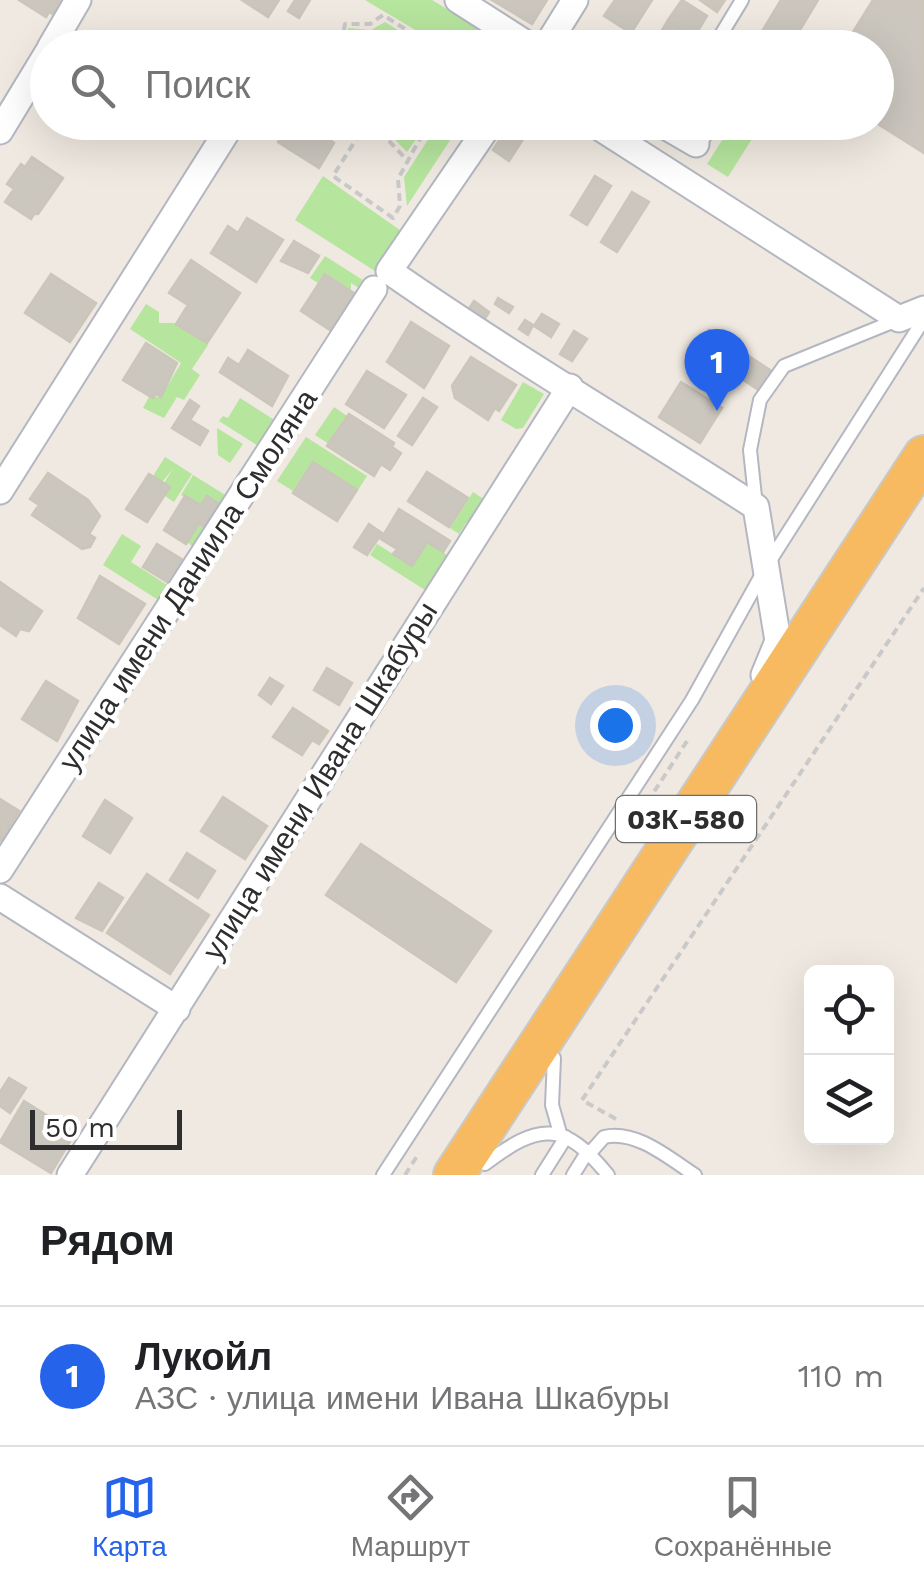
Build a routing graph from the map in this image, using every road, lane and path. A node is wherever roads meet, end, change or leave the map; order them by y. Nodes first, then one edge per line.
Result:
1 (78, 0) edge
2 (458, 0) edge
3 (575, 0) edge
4 (742, 0) edge
5 (61, 30) edge
6 (345, 30) edge
7 (408, 30) edge
8 (505, 30) edge
9 (556, 30) edge
10 (724, 30) edge
11 (30, 81) edge
12 (0, 131) edge
13 (222, 140) edge
14 (357, 140) edge
15 (387, 140) edge
16 (420, 140) edge
17 (480, 140) edge
18 (620, 140) edge
19 (689, 140) edge
20 (703, 140) edge
21 (696, 144) joint
22 (408, 160) junction
23 (374, 289) dead end
24 (924, 309) edge
25 (912, 319) edge
26 (570, 387) junction
27 (924, 456) edge
28 (924, 484) edge
29 (0, 490) edge
30 (756, 506) junction
31 (766, 567) junction
32 (924, 588) edge
33 (705, 790) junction
34 (0, 870) edge
35 (0, 897) edge
36 (177, 1009) junction
37 (554, 1058) junction
38 (628, 1126) dead end
39 (563, 1135) junction
40 (589, 1152) junction
41 (472, 1171) edge
42 (70, 1175) edge
43 (384, 1175) edge
44 (542, 1175) edge
45 (572, 1175) edge
46 (608, 1175) edge
47 (696, 1175) edge

1 - 5 street
2 - 8 street
3 - 9 street
4 - 10 lane
6 - 7 path
11 - 12 street
13 - 29 street
14 - 22 path
15 - 22 path
16 - 22 path
17 - 26 street
18 - 25 street
19 - 21 street
20 - 21 lane
23 - 34 street, улица имени Даниила Смоляна
24 - 25 street
25 - 30 lane
25 - 31 lane
26 - 30 street
26 - 36 street, улица имени Ивана Шкабуры
27 - 33 highway, 03К-580
28 - 37 highway, 03К-580
30 - 31 street
31 - 33 street
31 - 43 lane
32 - 38 path
33 - 41 highway, 03К-580
35 - 36 street
36 - 42 street, улица имени Ивана Шкабуры
37 - 39 lane
37 - 41 highway, 03К-580
39 - 40 lane
39 - 41 lane
39 - 44 lane
40 - 45 lane
40 - 46 lane
40 - 47 lane

